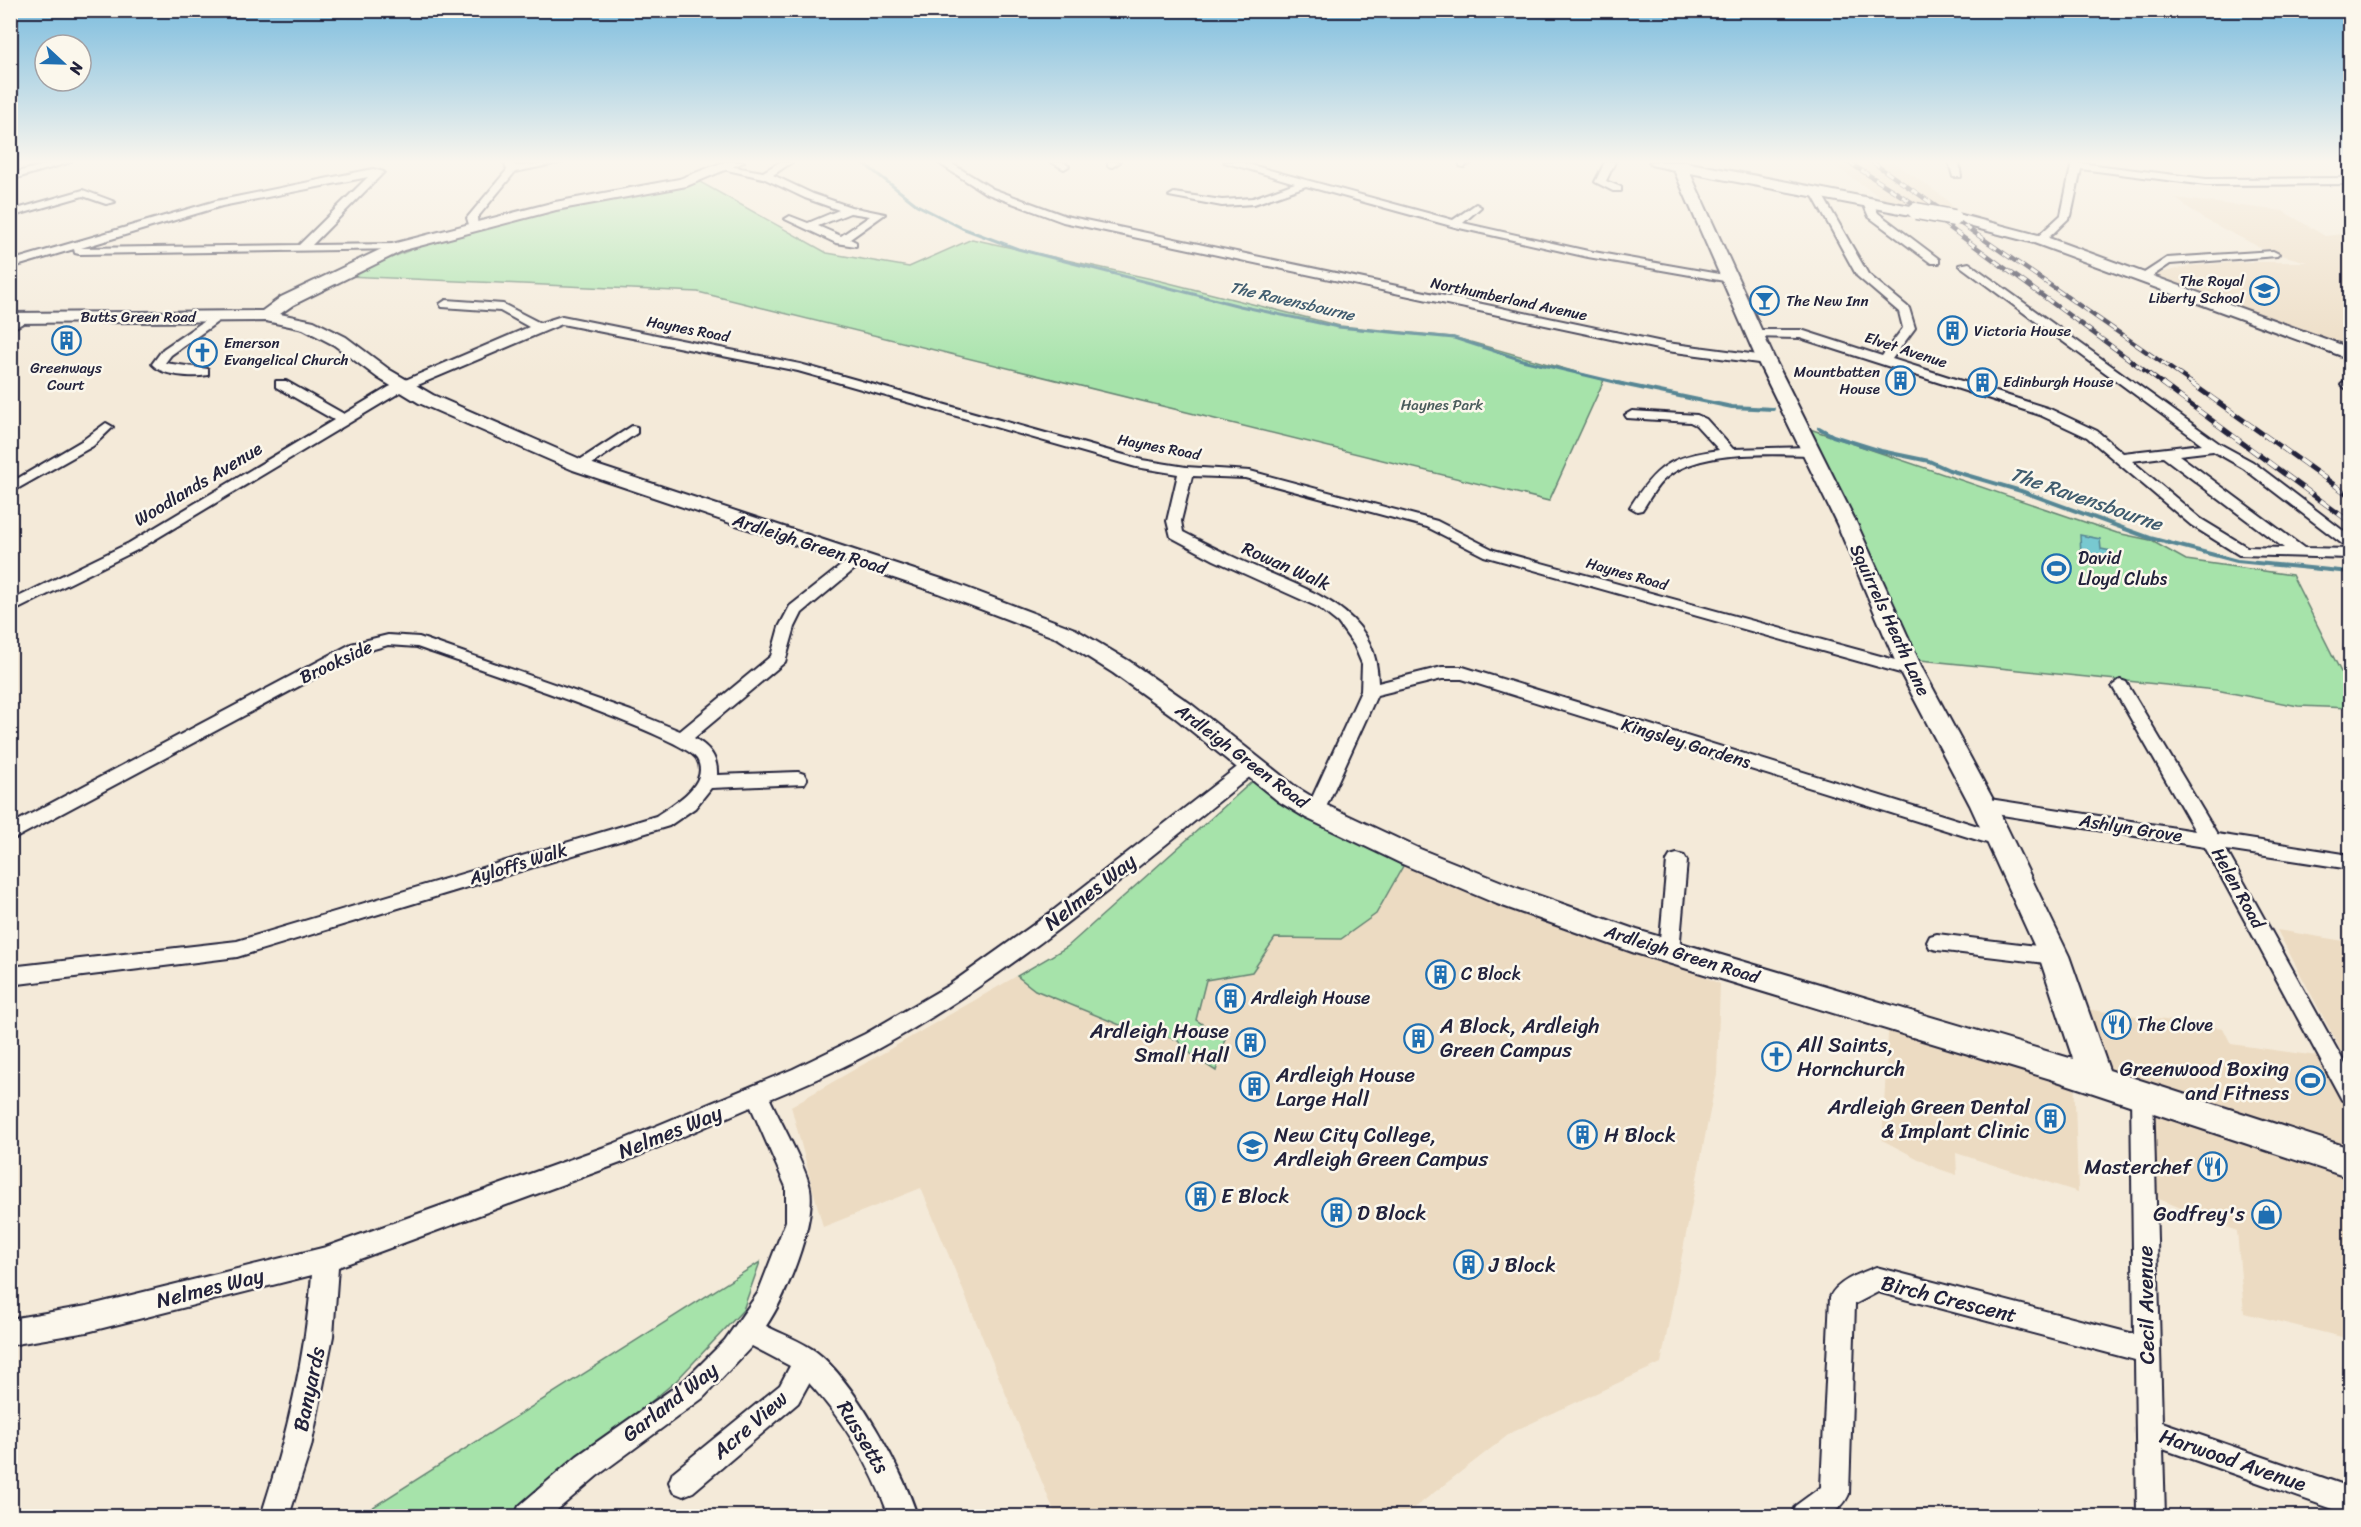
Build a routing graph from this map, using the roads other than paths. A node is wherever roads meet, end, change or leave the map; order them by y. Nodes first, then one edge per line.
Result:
1 (117, 233) edge
2 (317, 233) edge
3 (448, 233) edge
4 (822, 233) edge
5 (851, 233) edge
6 (1130, 233) edge
7 (1496, 233) edge
8 (1707, 233) edge
9 (1839, 233) edge
10 (1898, 233) edge
11 (2014, 233) edge
12 (2047, 233) edge
13 (2040, 240) junction
14 (840, 241) junction
15 (854, 244) dead end
16 (303, 247) junction
17 (398, 247) junction
18 (57, 251) junction
19 (2273, 254) dead end
20 (1935, 261) dead end
21 (10, 265) edge
22 (1965, 265) dead end
23 (2144, 277) junction
24 (1730, 279) junction
25 (446, 304) dead end
26 (266, 316) junction
27 (216, 317) junction
28 (15, 321) edge
29 (539, 327) junction
30 (1755, 334) junction
31 (2350, 354) edge
32 (1766, 360) junction
33 (1885, 360) junction
34 (202, 372) dead end
35 (2350, 381) edge
36 (281, 384) dead end
37 (401, 386) junction
38 (2350, 387) edge
39 (1632, 415) dead end
40 (344, 420) junction
41 (106, 427) dead end
42 (632, 430) dead end
43 (2215, 447) junction
44 (1810, 451) junction
45 (2166, 452) junction
46 (1730, 454) junction
47 (2119, 458) junction
48 (580, 466) junction
49 (1186, 471) junction
50 (10, 489) edge
51 (1637, 507) dead end
52 (2350, 543) edge
53 (2300, 553) junction
54 (2350, 554) edge
55 (857, 560) junction
56 (10, 608) edge
57 (1370, 667) junction
58 (1911, 670) junction
59 (1410, 680) junction
60 (2120, 686) dead end
61 (1370, 691) junction
62 (682, 739) junction
63 (1251, 766) junction
64 (798, 779) dead end
65 (705, 782) junction
66 (1983, 805) junction
67 (1316, 811) junction
68 (10, 834) edge
69 (2000, 840) junction
70 (2211, 840) junction
71 (1677, 861) dead end
72 (2350, 862) edge
73 (1937, 942) dead end
74 (1669, 951) junction
75 (2054, 956) junction
76 (10, 976) edge
77 (2096, 1079) junction
78 (2142, 1093) junction
79 (2350, 1093) edge
80 (757, 1095) junction
81 (2350, 1163) edge
82 (326, 1259) junction
83 (749, 1331) junction
84 (10, 1332) edge
85 (2147, 1350) junction
86 (807, 1361) junction
87 (2149, 1431) junction
88 (683, 1482) dead end
89 (2350, 1501) edge
90 (275, 1516) edge
91 (529, 1516) edge
92 (903, 1516) edge
93 (1805, 1516) edge
94 (2151, 1516) edge

1 - 18 street
2 - 16 street
3 - 17 street
4 - 14 street
5 - 14 street
6 - 32 street, Northumberland Avenue
7 - 24 street
8 - 24 street, Squirrels Heath Lane
9 - 33 street
10 - 20 street
11 - 13 street, bridge
12 - 13 street
13 - 23 street
14 - 15 street
16 - 17 street
16 - 18 street
17 - 26 street
18 - 21 street
19 - 23 street
22 - 43 street
23 - 31 street
24 - 30 street, Squirrels Heath Lane
25 - 29 street
26 - 27 street, Butts Green Road
26 - 37 street, Ardleigh Green Road
27 - 28 street, Butts Green Road
27 - 34 street
29 - 37 street, Haynes Road
29 - 49 street, Haynes Road
30 - 32 street, Squirrels Heath Lane
30 - 33 street, Elvet Avenue
32 - 44 street, Squirrels Heath Lane
33 - 47 street, Elvet Avenue
35 - 38 street
36 - 40 street
37 - 40 street, Woodlands Avenue
37 - 48 street, Ardleigh Green Road
39 - 46 street
40 - 56 street, Woodlands Avenue
41 - 50 street
42 - 48 street
43 - 45 street
43 - 52 street
44 - 46 street
44 - 58 street, Squirrels Heath Lane
45 - 47 street
45 - 53 street
46 - 51 street
47 - 53 street, Elvet Avenue
48 - 55 street, Ardleigh Green Road
49 - 57 street, Rowan Walk
49 - 58 street, Haynes Road
53 - 54 street, Elvet Avenue
55 - 62 street
55 - 63 street, Ardleigh Green Road
57 - 59 street
57 - 61 street, Rowan Walk
58 - 66 street, Squirrels Heath Lane
59 - 61 street, Kingsley Gardens
59 - 69 street, Kingsley Gardens
60 - 70 street, Helen Road
61 - 67 street, Rowan Walk
62 - 65 street
62 - 68 street, Brookside
63 - 67 street, Ardleigh Green Road
63 - 80 street, Nelmes Way
64 - 65 street
65 - 76 street, Ayloffs Walk
66 - 69 street, Squirrels Heath Lane
66 - 70 street, Ashlyn Grove
67 - 74 street, Ardleigh Green Road
69 - 75 street, Squirrels Heath Lane
70 - 72 street, Ashlyn Grove
70 - 79 street, Helen Road
71 - 74 street
73 - 75 street
74 - 77 street, Ardleigh Green Road
75 - 77 street, Squirrels Heath Lane
77 - 78 street, Ardleigh Green Road
78 - 81 street, Ardleigh Green Road
78 - 85 street, Cecil Avenue
80 - 82 street, Nelmes Way
80 - 83 street, Garland Way
82 - 84 street, Nelmes Way
82 - 90 street, Banyards
83 - 86 street, Russetts
83 - 91 street, Garland Way
85 - 87 street, Cecil Avenue
85 - 93 street, Birch Crescent
86 - 88 street, Acre View
86 - 92 street, Russetts
87 - 89 street, Harwood Avenue
87 - 94 street, Cecil Avenue

